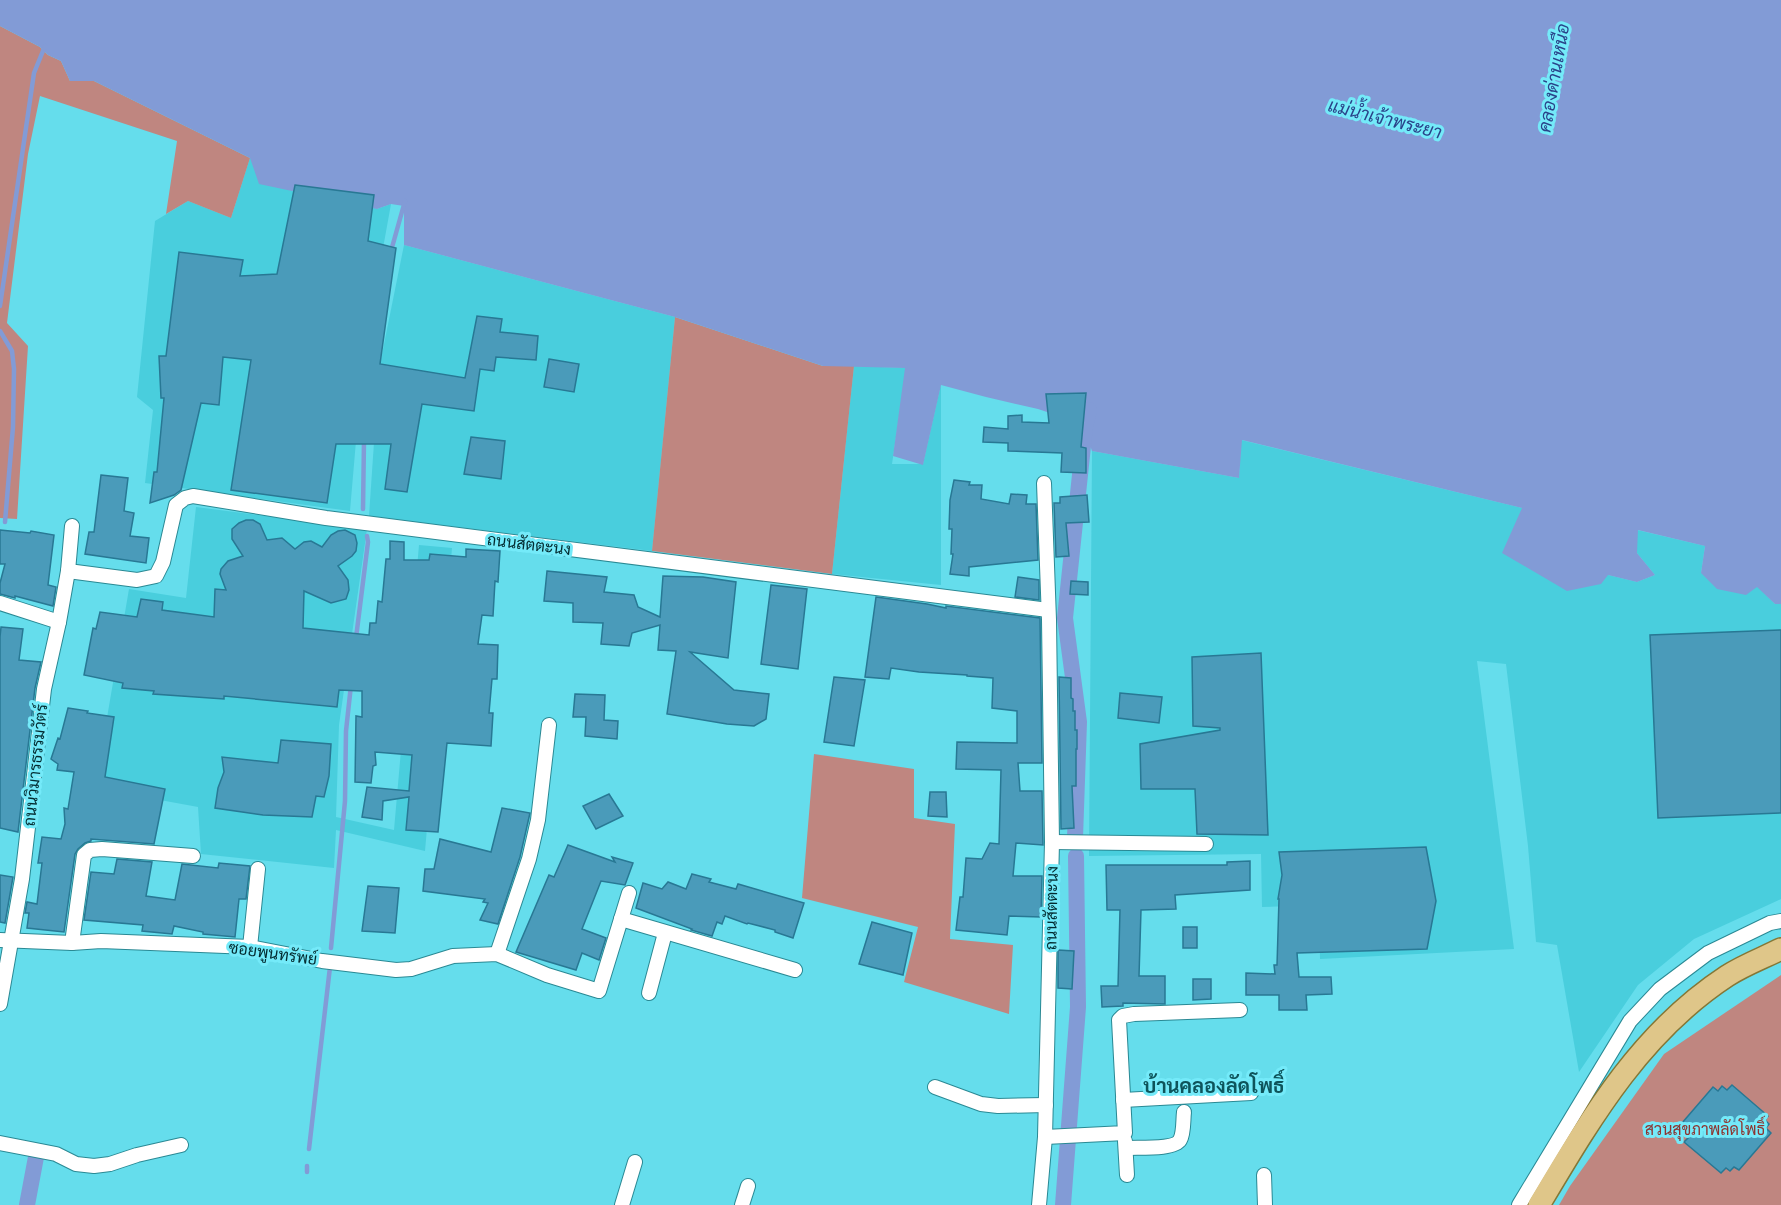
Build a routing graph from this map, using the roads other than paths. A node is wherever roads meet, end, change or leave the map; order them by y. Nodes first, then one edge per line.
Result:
1 (1044, 483) dead end
2 (72, 526) dead end
3 (68, 571) junction
4 (0, 603) edge
5 (1048, 610) junction
6 (59, 622) junction
7 (549, 725) dead end
8 (1052, 842) junction
9 (1206, 844) dead end
10 (193, 856) dead end
11 (258, 869) dead end
12 (629, 893) dead end
13 (621, 919) junction
14 (1781, 921) edge
15 (664, 933) junction
16 (5, 940) edge
17 (72, 943) junction
18 (250, 947) junction
19 (1781, 949) edge
20 (497, 954) junction
21 (795, 970) dead end
22 (649, 993) dead end
23 (0, 1004) edge
24 (1239, 1010) dead end
25 (935, 1087) dead end
26 (1251, 1093) dead end
27 (1123, 1100) junction
28 (1046, 1105) junction
29 (1184, 1112) dead end
30 (1125, 1132) junction
31 (1051, 1136) junction
32 (0, 1143) edge
33 (181, 1145) dead end
34 (1126, 1148) junction
35 (635, 1162) dead end
36 (1127, 1175) dead end
37 (1264, 1175) dead end
38 (748, 1186) dead end
39 (622, 1205) edge
40 (742, 1205) edge
41 (1039, 1205) edge
42 (1265, 1205) edge
43 (1519, 1205) edge
44 (1539, 1205) edge

1 - 5 street, ถนนสัตตะนง
2 - 3 street, ถนนวิมารธรรมวัตร์
3 - 5 street, ถนนสัตตะนง
3 - 6 street, ถนนวิมารธรรมวัตร์
4 - 6 street
5 - 8 street, ถนนสัตตะนง
6 - 16 street, ถนนวิมารธรรมวัตร์
7 - 20 street
8 - 9 street
8 - 28 street, ถนนสัตตะนง
10 - 17 street
11 - 18 street
12 - 13 street, ซอยพูนทรัพย์
13 - 15 street
13 - 20 street, ซอยพูนทรัพย์
14 - 43 street
15 - 21 street
15 - 22 street
16 - 17 street, ซอยพูนทรัพย์
16 - 23 street, ถนนวิมารธรรมวัตร์
17 - 18 street, ซอยพูนทรัพย์
18 - 20 street, ซอยพูนทรัพย์
19 - 44 main road
24 - 27 street
25 - 28 street
26 - 27 street
27 - 30 street
28 - 31 street, ถนนสัตตะนง
29 - 34 street
30 - 31 street
30 - 34 street
31 - 41 street, ถนนสัตตะนง
32 - 33 street
34 - 36 street
35 - 39 street
37 - 42 street
38 - 40 street

